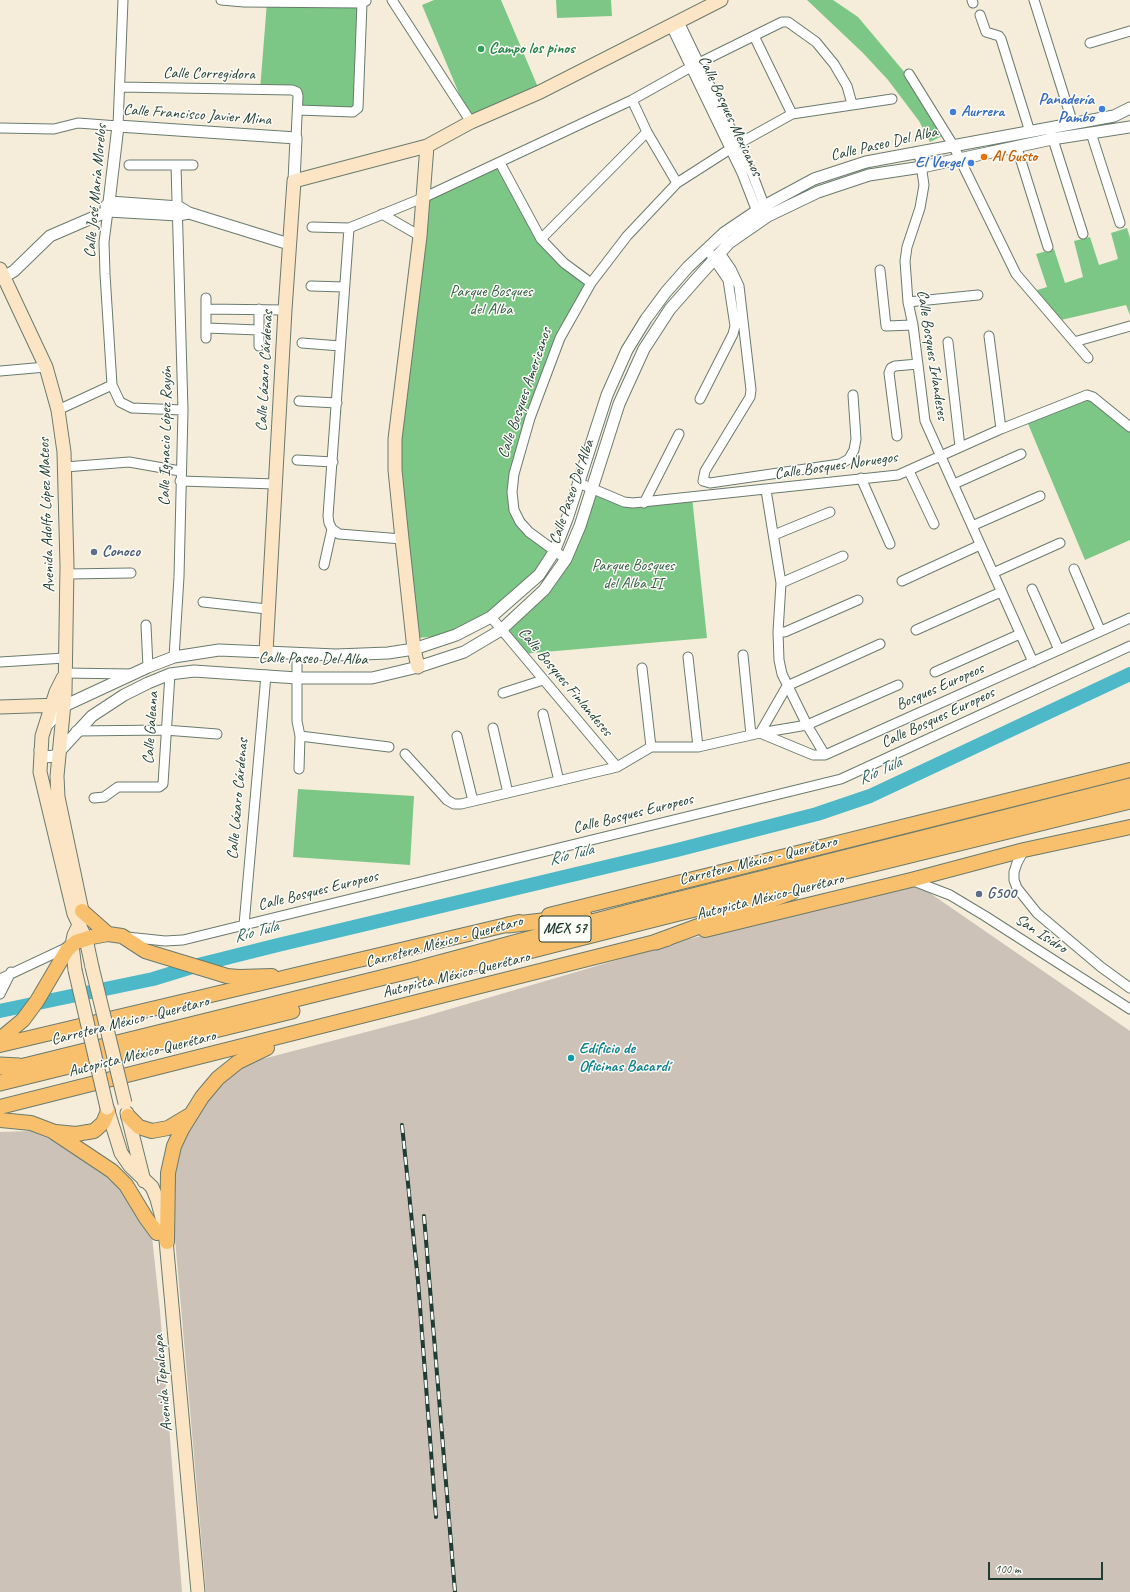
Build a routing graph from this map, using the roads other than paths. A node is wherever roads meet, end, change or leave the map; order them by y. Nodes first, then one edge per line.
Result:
1 (124, 0) edge
2 (221, 0) edge
3 (392, 0) edge
4 (721, 0) edge
5 (1034, 0) edge
6 (244, 1) edge
7 (365, 2) edge
8 (980, 16) dead end
9 (675, 24) junction
10 (1130, 30) edge
11 (754, 36) junction
12 (1090, 43) dead end
13 (695, 65) junction
14 (909, 74) dead end
15 (120, 87) junction
16 (297, 92) joint
17 (892, 99) dead end
18 (632, 100) junction
19 (852, 104) junction
20 (1130, 108) edge
21 (298, 110) junction
22 (792, 114) junction
23 (471, 122) junction
24 (1073, 124) junction
25 (118, 126) junction
26 (1130, 127) edge
27 (0, 128) edge
28 (648, 132) junction
29 (1030, 132) junction
30 (1091, 133) junction
31 (1051, 134) junction
32 (296, 138) junction
33 (953, 145) junction
34 (427, 146) junction
35 (734, 146) junction
36 (1017, 148) junction
37 (919, 152) junction
38 (960, 159) junction
39 (500, 163) junction
40 (129, 165) dead end
41 (176, 165) junction
42 (193, 165) dead end
43 (922, 167) junction
44 (294, 180) junction
45 (677, 183) junction
46 (425, 197) junction
47 (109, 206) junction
48 (182, 212) junction
49 (762, 213) junction
50 (382, 214) junction
51 (1120, 223) dead end
52 (312, 227) dead end
53 (349, 228) junction
54 (1083, 234) dead end
55 (420, 236) junction
56 (541, 240) junction
57 (289, 244) junction
58 (1048, 247) dead end
59 (707, 249) junction
60 (718, 256) junction
61 (880, 270) dead end
62 (1, 275) edge
63 (591, 283) junction
64 (311, 286) dead end
65 (344, 287) junction
66 (978, 295) dead end
67 (206, 298) dead end
68 (908, 302) junction
69 (206, 309) junction
70 (259, 309) junction
71 (285, 310) junction
72 (913, 325) junction
73 (1130, 326) edge
74 (206, 328) junction
75 (259, 330) junction
76 (989, 336) dead end
77 (206, 338) dead end
78 (948, 342) dead end
79 (1074, 342) junction
80 (302, 343) dead end
81 (259, 346) dead end
82 (340, 346) junction
83 (1088, 358) dead end
84 (918, 364) junction
85 (46, 367) junction
86 (0, 371) edge
87 (112, 385) junction
88 (853, 395) dead end
89 (700, 399) dead end
90 (299, 401) dead end
91 (337, 404) junction
92 (58, 410) junction
93 (183, 410) junction
94 (1130, 427) edge
95 (1001, 429) junction
96 (679, 434) dead end
97 (897, 436) dead end
98 (960, 448) junction
99 (1021, 454) dead end
100 (941, 457) junction
101 (297, 460) dead end
102 (333, 462) junction
103 (65, 467) junction
104 (180, 471) junction
105 (909, 471) junction
106 (861, 478) junction
107 (180, 481) junction
108 (579, 483) junction
109 (276, 484) junction
110 (954, 484) junction
111 (592, 489) junction
112 (766, 490) junction
113 (1040, 496) dead end
114 (646, 499) junction
115 (830, 512) dead end
116 (934, 524) dead end
117 (972, 526) junction
118 (332, 529) junction
119 (774, 535) junction
120 (402, 539) junction
121 (1060, 543) dead end
122 (890, 544) dead end
123 (980, 545) junction
124 (554, 552) junction
125 (843, 556) dead end
126 (566, 559) junction
127 (324, 566) dead end
128 (1074, 570) dead end
129 (130, 572) dead end
130 (993, 573) junction
131 (66, 574) junction
132 (902, 581) dead end
133 (781, 583) junction
134 (1032, 589) dead end
135 (1001, 592) junction
136 (858, 600) dead end
137 (203, 602) dead end
138 (268, 609) junction
139 (491, 617) junction
140 (1130, 618) edge
141 (146, 625) dead end
142 (501, 630) junction
143 (916, 630) dead end
144 (1100, 630) junction
145 (778, 632) junction
146 (1020, 634) junction
147 (880, 644) dead end
148 (1130, 646) edge
149 (414, 649) junction
150 (219, 650) junction
151 (1059, 650) junction
152 (266, 652) junction
153 (297, 653) junction
154 (744, 654) dead end
155 (174, 657) junction
156 (688, 657) dead end
157 (65, 658) junction
158 (0, 662) edge
159 (1033, 662) junction
160 (148, 667) junction
161 (418, 667) junction
162 (642, 668) dead end
163 (217, 671) junction
164 (935, 672) dead end
165 (64, 674) junction
166 (132, 674) junction
167 (170, 674) junction
168 (266, 676) junction
169 (297, 678) junction
170 (543, 680) junction
171 (898, 685) dead end
172 (787, 686) junction
173 (503, 693) dead end
174 (58, 705) junction
175 (0, 708) edge
176 (543, 714) dead end
177 (807, 725) junction
178 (493, 728) dead end
179 (165, 730) junction
180 (76, 731) junction
181 (217, 734) dead end
182 (756, 734) junction
183 (300, 736) junction
184 (457, 736) dead end
185 (389, 747) dead end
186 (651, 747) junction
187 (698, 747) junction
188 (40, 750) junction
189 (59, 752) junction
190 (405, 754) dead end
191 (825, 755) junction
192 (617, 767) junction
193 (299, 769) dead end
194 (1130, 770) edge
195 (559, 781) junction
196 (1130, 786) edge
197 (508, 793) junction
198 (94, 798) dead end
199 (473, 801) junction
200 (1130, 801) edge
201 (1130, 806) edge
202 (1094, 809) junction
203 (1130, 826) edge
204 (1024, 850) junction
205 (826, 876) junction
206 (911, 880) junction
207 (637, 910) junction
208 (81, 918) junction
209 (244, 924) junction
210 (508, 925) junction
211 (115, 935) junction
212 (86, 939) junction
213 (656, 942) junction
214 (72, 945) junction
215 (11, 972) junction
216 (310, 973) junction
217 (0, 979) edge
218 (1130, 988) edge
219 (2, 991) edge
220 (1130, 1010) edge
221 (331, 1025) junction
222 (30, 1038) junction
223 (0, 1039) edge
224 (0, 1046) edge
225 (0, 1054) edge
226 (0, 1066) edge
227 (19, 1067) junction
228 (0, 1072) edge
229 (0, 1083) edge
230 (0, 1107) edge
231 (126, 1109) junction
232 (108, 1110) junction
233 (193, 1112) junction
234 (0, 1120) edge
235 (52, 1131) junction
236 (143, 1177) junction
237 (162, 1237) junction
238 (190, 1592) edge
239 (198, 1592) edge

1 - 15 street, Calle José María Morelos
2 - 6 street
3 - 23 street
4 - 9 main road
5 - 24 street
6 - 7 street
7 - 21 street
8 - 29 street
9 - 13 street, Calle Bosques Mexicanos
9 - 23 main road
10 - 12 street
11 - 13 street
11 - 19 street
11 - 22 street
13 - 18 street
13 - 35 street, Calle Bosques Mexicanos
14 - 33 street
15 - 16 street, Calle Corregidora
15 - 25 street, Calle José María Morelos
16 - 21 street, Calle Lázaro Cárdenas
17 - 19 street, Calle Bosques Americanos
18 - 28 street
18 - 39 street
19 - 22 street, Calle Bosques Americanos
20 - 24 street, Calle Paseo Del Alba
21 - 32 street, Calle Lázaro Cárdenas
22 - 35 street, Calle Bosques Americanos
23 - 34 main road
24 - 31 street, Calle Paseo Del Alba
25 - 27 street, Calle Francisco Javier Mina
25 - 32 street, Calle Francisco Javier Mina
25 - 47 street, Calle José María Morelos
26 - 30 street, Calle Paseo Del Alba
28 - 45 street
28 - 56 street
29 - 31 street, Calle Paseo Del Alba
29 - 33 street, Calle Paseo Del Alba
30 - 31 street, Calle Paseo Del Alba
30 - 51 street
31 - 36 street, Calle Paseo Del Alba
31 - 54 street
32 - 44 street, Calle Lázaro Cárdenas
33 - 37 street, Calle Paseo Del Alba
33 - 38 street
34 - 44 main road
34 - 46 main road
35 - 45 street, Calle Bosques Americanos
35 - 49 street, Calle Bosques Mexicanos
36 - 38 street, Calle Paseo Del Alba
36 - 58 street
37 - 43 street, Calle Bosques Irlandeses
37 - 49 street, Calle Paseo Del Alba
38 - 43 street, Calle Paseo Del Alba
38 - 79 street
39 - 46 street
39 - 56 street
40 - 41 street
41 - 42 street
41 - 48 street, Calle Ignacio López Rayón
43 - 49 street, Calle Paseo Del Alba
43 - 68 street, Calle Bosques Irlandeses
44 - 57 main road, Calle Lázaro Cárdenas
45 - 63 street, Calle Bosques Americanos
46 - 50 street
46 - 55 main road
47 - 48 street
47 - 62 street
47 - 87 street, Calle José María Morelos
48 - 57 street
48 - 93 street, Calle Ignacio López Rayón
49 - 59 street, Calle Paseo Del Alba
49 - 60 street, Calle Paseo Del Alba
50 - 53 street
50 - 55 street
52 - 53 street
53 - 65 street
55 - 120 main road
56 - 63 street
57 - 71 main road, Calle Lázaro Cárdenas
59 - 60 street
59 - 108 street, Calle Paseo Del Alba
60 - 88 street
60 - 89 street
60 - 111 street, Calle Paseo Del Alba
61 - 72 street
62 - 85 main road, Avenida Adolfo López Mateos
63 - 124 street, Calle Bosques Americanos
64 - 65 street
65 - 82 street
66 - 68 street
67 - 69 street
68 - 72 street, Calle Bosques Irlandeses
69 - 70 street
69 - 74 street
70 - 71 street
70 - 75 street
71 - 109 main road, Calle Lázaro Cárdenas
72 - 84 street, Calle Bosques Irlandeses
73 - 79 street
74 - 75 street
74 - 77 street
75 - 81 street
76 - 95 street
78 - 98 street
79 - 83 street
80 - 82 street
82 - 91 street
84 - 97 street
84 - 100 street, Calle Bosques Irlandeses
85 - 86 street
85 - 92 main road, Avenida Adolfo López Mateos
87 - 92 street
87 - 93 street, Calle José María Morelos
90 - 91 street
91 - 102 street
92 - 103 main road, Avenida Adolfo López Mateos
93 - 104 street, Calle Ignacio López Rayón
94 - 95 street, Calle Bosques Noruegos
95 - 98 street, Calle Bosques Noruegos
96 - 114 street
98 - 100 street, Calle Bosques Noruegos
99 - 110 street
100 - 105 street, Calle Bosques Noruegos
100 - 110 street, Calle Bosques Irlandeses
101 - 102 street
102 - 118 street
103 - 104 street
103 - 131 main road, Avenida Adolfo López Mateos
104 - 107 street, Calle Ignacio López Rayón
105 - 106 street, Calle Bosques Noruegos
105 - 116 street
106 - 112 street, Calle Bosques Noruegos
106 - 122 street
107 - 109 street
107 - 155 street, Calle Ignacio López Rayón
108 - 111 street, Calle Bosques Noruegos
108 - 124 street, Calle Paseo Del Alba
109 - 138 main road, Calle Lázaro Cárdenas
110 - 117 street, Calle Bosques Irlandeses
111 - 114 street, Calle Bosques Noruegos
111 - 126 street, Calle Paseo Del Alba
112 - 114 street, Calle Bosques Noruegos
112 - 119 street
113 - 117 street
115 - 119 street
117 - 123 street, Calle Bosques Irlandeses
118 - 120 street
118 - 127 street
119 - 133 street
120 - 149 main road
121 - 130 street
123 - 130 street, Calle Bosques Irlandeses
123 - 132 street
124 - 126 street, Calle Bosques Americanos
124 - 139 street, Calle Paseo Del Alba
125 - 133 street
126 - 142 street, Calle Paseo Del Alba
128 - 144 street
129 - 131 street
130 - 135 street, Calle Bosques Irlandeses
131 - 157 main road, Avenida Adolfo López Mateos
133 - 145 street
134 - 151 street
135 - 143 street
135 - 146 street, Calle Bosques Irlandeses
136 - 145 street
137 - 138 street
138 - 152 main road, Calle Lázaro Cárdenas
139 - 142 street, Calle Bosques Finlandeses
139 - 149 street, Calle Paseo Del Alba
140 - 144 street, Bosques Europeos
141 - 160 street
142 - 161 street, Calle Paseo Del Alba
142 - 170 street, Calle Bosques Finlandeses
144 - 151 street, Bosques Europeos
145 - 172 street
146 - 159 street, Calle Bosques Irlandeses
146 - 164 street
147 - 172 street
148 - 209 street, Calle Bosques Europeos
149 - 153 street, Calle Paseo Del Alba
149 - 161 main road
150 - 152 street, Calle Paseo Del Alba
150 - 155 street, Calle Paseo Del Alba
150 - 163 street
151 - 159 street, Bosques Europeos
152 - 153 street, Calle Paseo Del Alba
153 - 169 street
154 - 182 street
155 - 160 street, Calle Paseo Del Alba
156 - 187 street
157 - 158 street
157 - 165 main road, Avenida Adolfo López Mateos
159 - 191 street, Bosques Europeos
160 - 166 street, Calle Paseo Del Alba
161 - 169 street, Calle Paseo Del Alba
162 - 186 street
163 - 167 street, Calle Paseo Del Alba
163 - 168 street, Calle Paseo Del Alba
165 - 166 street
165 - 174 main road, Avenida Adolfo López Mateos
166 - 174 street, Calle Paseo Del Alba
167 - 179 street, Calle Galeana
167 - 180 street, Calle Paseo Del Alba
168 - 169 street, Calle Paseo Del Alba
168 - 209 street, Calle Lázaro Cárdenas
169 - 183 street
170 - 173 street
170 - 192 street, Calle Bosques Finlandeses
171 - 177 street
172 - 177 street
172 - 182 street
174 - 175 main road
174 - 188 main road, Avenida Adolfo López Mateos
174 - 189 main road, Avenida Adolfo López Mateos
176 - 195 street
177 - 182 street
177 - 191 street
178 - 197 street
179 - 180 street
179 - 181 street
179 - 198 street, Calle Galeana
180 - 189 street, Calle Paseo Del Alba
182 - 187 street
182 - 191 street
183 - 185 street
183 - 193 street
184 - 199 street
186 - 187 street
186 - 192 street
188 - 189 street
188 - 208 main road, Avenida Adolfo López Mateos
189 - 208 main road
190 - 199 street
192 - 195 street
194 - 210 main road
195 - 197 street
196 - 207 highway, Carretera México - Querétaro / MEX 57
197 - 199 street
200 - 202 highway, Carretera México - Querétaro / MEX 57
201 - 202 highway
202 - 205 highway, Carretera México - Querétaro / MEX 57
203 - 204 main road, Autopista México-Querétaro
204 - 206 main road, Autopista México-Querétaro
204 - 218 street, San Isidro
205 - 213 highway
205 - 229 highway, Carretera México - Querétaro / MEX 57
206 - 213 main road, Autopista México-Querétaro
206 - 220 street, San Isidro
207 - 210 highway
207 - 227 highway, Carretera México - Querétaro / MEX 57
208 - 211 main road
208 - 212 main road, Avenida Adolfo López Mateos
208 - 214 main road
209 - 211 street, Calle Bosques Europeos
210 - 216 main road
211 - 212 main road
211 - 216 main road
212 - 214 main road
212 - 231 main road, bridge
213 - 221 main road, Autopista México-Querétaro
214 - 215 street
214 - 223 main road
214 - 232 main road, bridge
215 - 217 street
215 - 219 street
216 - 222 main road
221 - 230 main road, Autopista México-Querétaro
221 - 233 main road
222 - 224 main road
222 - 225 main road
226 - 227 highway
227 - 228 highway, Carretera México - Querétaro / MEX 57
231 - 233 main road
231 - 236 main road, Avenida Tepalcapa
232 - 235 main road
232 - 236 main road
233 - 237 main road
234 - 235 main road
235 - 237 main road
236 - 237 main road, Avenida Tepalcapa
237 - 238 main road, Avenida Tepalcapa
237 - 239 main road, Avenida Tepalcapa

